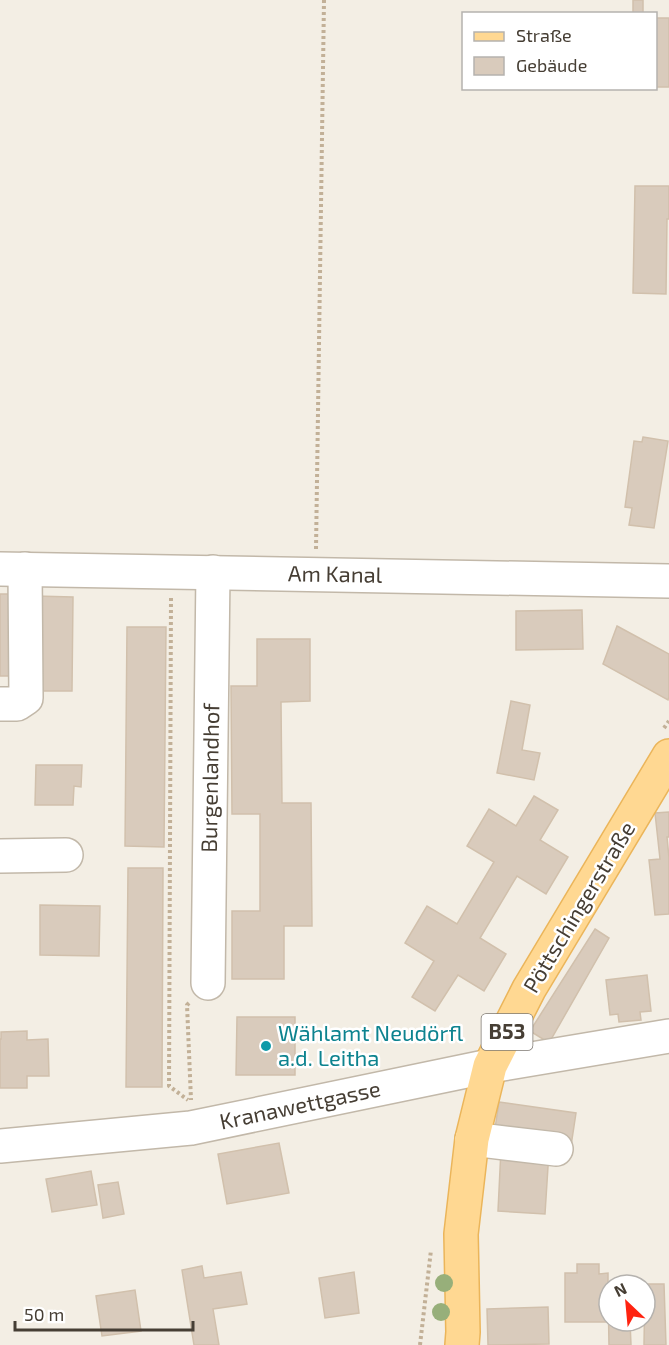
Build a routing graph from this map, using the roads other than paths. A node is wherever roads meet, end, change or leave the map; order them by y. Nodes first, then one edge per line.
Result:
1 (13, 569) edge
2 (213, 572) junction
3 (669, 581) edge
4 (0, 704) edge
5 (669, 756) edge
6 (66, 855) dead end
7 (0, 856) edge
8 (208, 983) road end
9 (669, 1036) edge
10 (490, 1066) junction
11 (472, 1139) junction
12 (0, 1146) edge
13 (556, 1149) dead end
14 (462, 1345) edge

1 - 2 street, Am Kanal
1 - 4 street
2 - 3 street, Am Kanal
2 - 8 street, Burgenlandhof
5 - 10 main road, Pöttschingerstraße / B53
6 - 7 street
9 - 10 street, Kranawettgasse
10 - 11 main road, Pöttschingerstraße / B53
10 - 12 street, Kranawettgasse
11 - 13 street
11 - 14 main road, Pöttschingerstraße / B53

